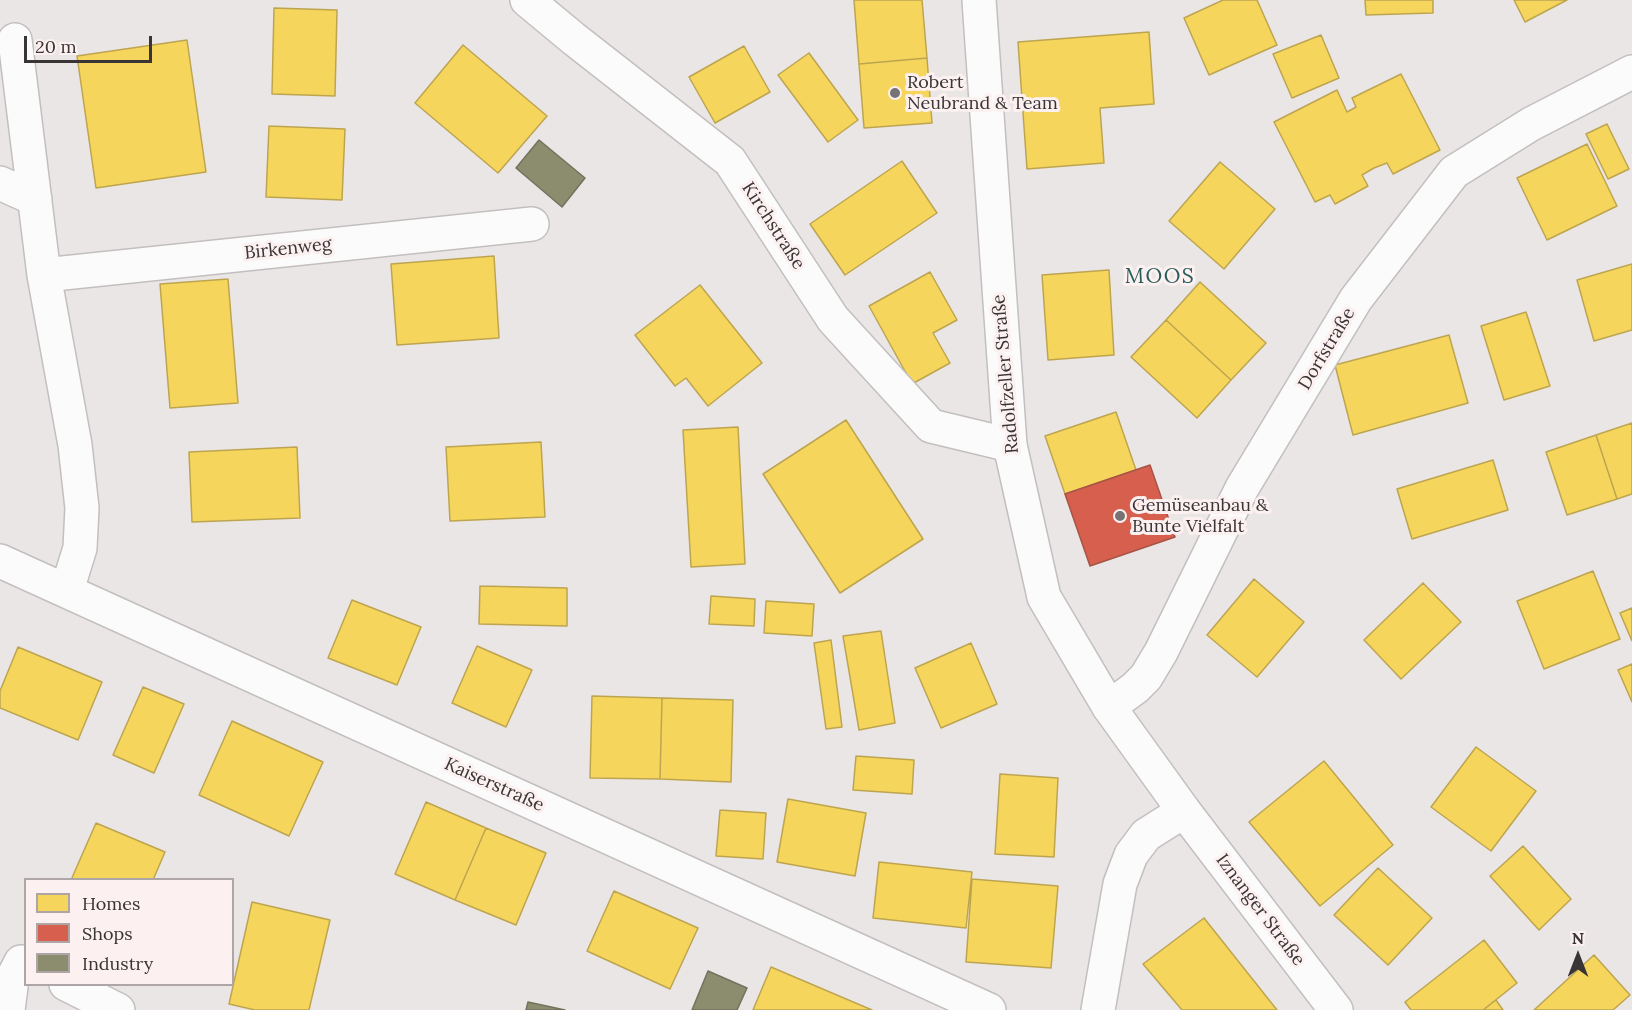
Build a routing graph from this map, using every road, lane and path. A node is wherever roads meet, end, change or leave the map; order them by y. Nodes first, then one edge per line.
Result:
1 (527, 0) edge
2 (979, 0) edge
3 (15, 40) dead end
4 (1632, 72) edge
5 (0, 183) edge
6 (34, 199) junction
7 (532, 224) dead end
8 (44, 275) junction
9 (1010, 445) junction
10 (0, 561) edge
11 (67, 590) junction
12 (1109, 706) junction
13 (1184, 811) junction
14 (15, 959) edge
15 (70, 986) edge
16 (8, 1010) edge
17 (117, 1010) edge
18 (989, 1010) edge
19 (1098, 1010) edge
20 (1336, 1010) edge

1 - 9 street, Kirchstraße
2 - 9 street, Radolfzeller Straße
3 - 6 street
4 - 12 street, Dorfstraße
5 - 6 street
6 - 8 street
7 - 8 street, Birkenweg
8 - 11 street
9 - 12 street, Radolfzeller Straße
10 - 11 street, Kaiserstraße
11 - 18 street, Kaiserstraße
12 - 13 street, Radolfzeller Straße
13 - 19 street
13 - 20 street, Iznanger Straße
14 - 16 street
15 - 17 street

